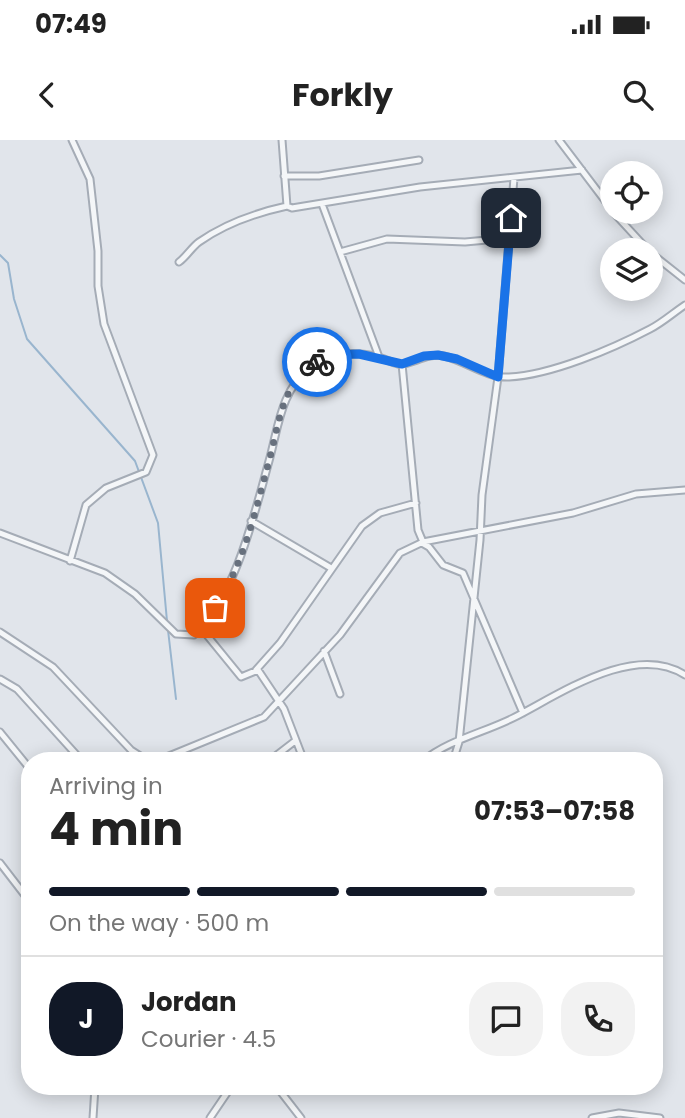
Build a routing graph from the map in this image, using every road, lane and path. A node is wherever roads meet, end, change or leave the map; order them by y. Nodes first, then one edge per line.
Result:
1 (72, 140) edge
2 (282, 140) edge
3 (559, 140) edge
4 (419, 160) dead end
5 (582, 170) junction
6 (284, 176) junction
7 (514, 178) junction
8 (600, 194) edge
9 (322, 204) junction
10 (287, 205) junction
11 (625, 224) edge
12 (509, 238) junction
13 (638, 238) edge
14 (340, 252) junction
15 (179, 262) dead end
16 (663, 262) edge
17 (685, 280) edge
18 (685, 305) edge
19 (379, 357) junction
20 (402, 364) junction
21 (498, 377) junction
22 (685, 490) edge
23 (416, 503) junction
24 (251, 521) junction
25 (481, 529) junction
26 (0, 533) edge
27 (422, 542) junction
28 (70, 561) junction
29 (331, 568) junction
30 (474, 598) junction
31 (201, 628) junction
32 (0, 632) edge
33 (324, 651) junction
34 (256, 670) junction
35 (685, 675) edge
36 (0, 679) edge
37 (340, 694) dead end
38 (278, 699) junction
39 (523, 713) junction
40 (0, 733) edge
41 (295, 741) junction
42 (458, 742) junction
43 (74, 752) edge
44 (134, 752) edge
45 (179, 752) edge
46 (281, 752) edge
47 (300, 752) edge
48 (440, 752) edge
49 (455, 752) edge
50 (21, 758) edge
51 (0, 863) edge
52 (21, 890) edge
53 (94, 1095) edge
54 (226, 1095) edge
55 (283, 1095) edge
56 (93, 1118) edge
57 (210, 1118) edge
58 (301, 1118) edge
59 (592, 1118) edge
60 (660, 1118) edge

1 - 28 street
2 - 6 street
3 - 5 street
4 - 6 street
5 - 7 street
5 - 8 street
6 - 10 street
7 - 9 street
7 - 12 street
9 - 10 street
9 - 14 street
10 - 15 street
11 - 13 street
12 - 14 street
12 - 21 street
14 - 19 street
16 - 17 street
18 - 21 street
19 - 20 street
19 - 24 street
20 - 21 street
20 - 23 street
21 - 25 street
22 - 25 street
23 - 27 street
23 - 29 street
24 - 29 street
24 - 31 street
25 - 27 street
25 - 30 street
26 - 28 street
27 - 30 street
27 - 33 street
28 - 31 street
29 - 34 street
30 - 39 street
30 - 42 street
31 - 34 street
32 - 44 street
33 - 37 street
33 - 38 street
34 - 38 street
35 - 39 street
36 - 43 street
38 - 41 street
38 - 45 street
39 - 42 street
40 - 50 street
41 - 46 street
41 - 47 street
42 - 48 street
42 - 49 street
51 - 52 street
53 - 56 street
54 - 57 street
55 - 58 street
59 - 60 street

